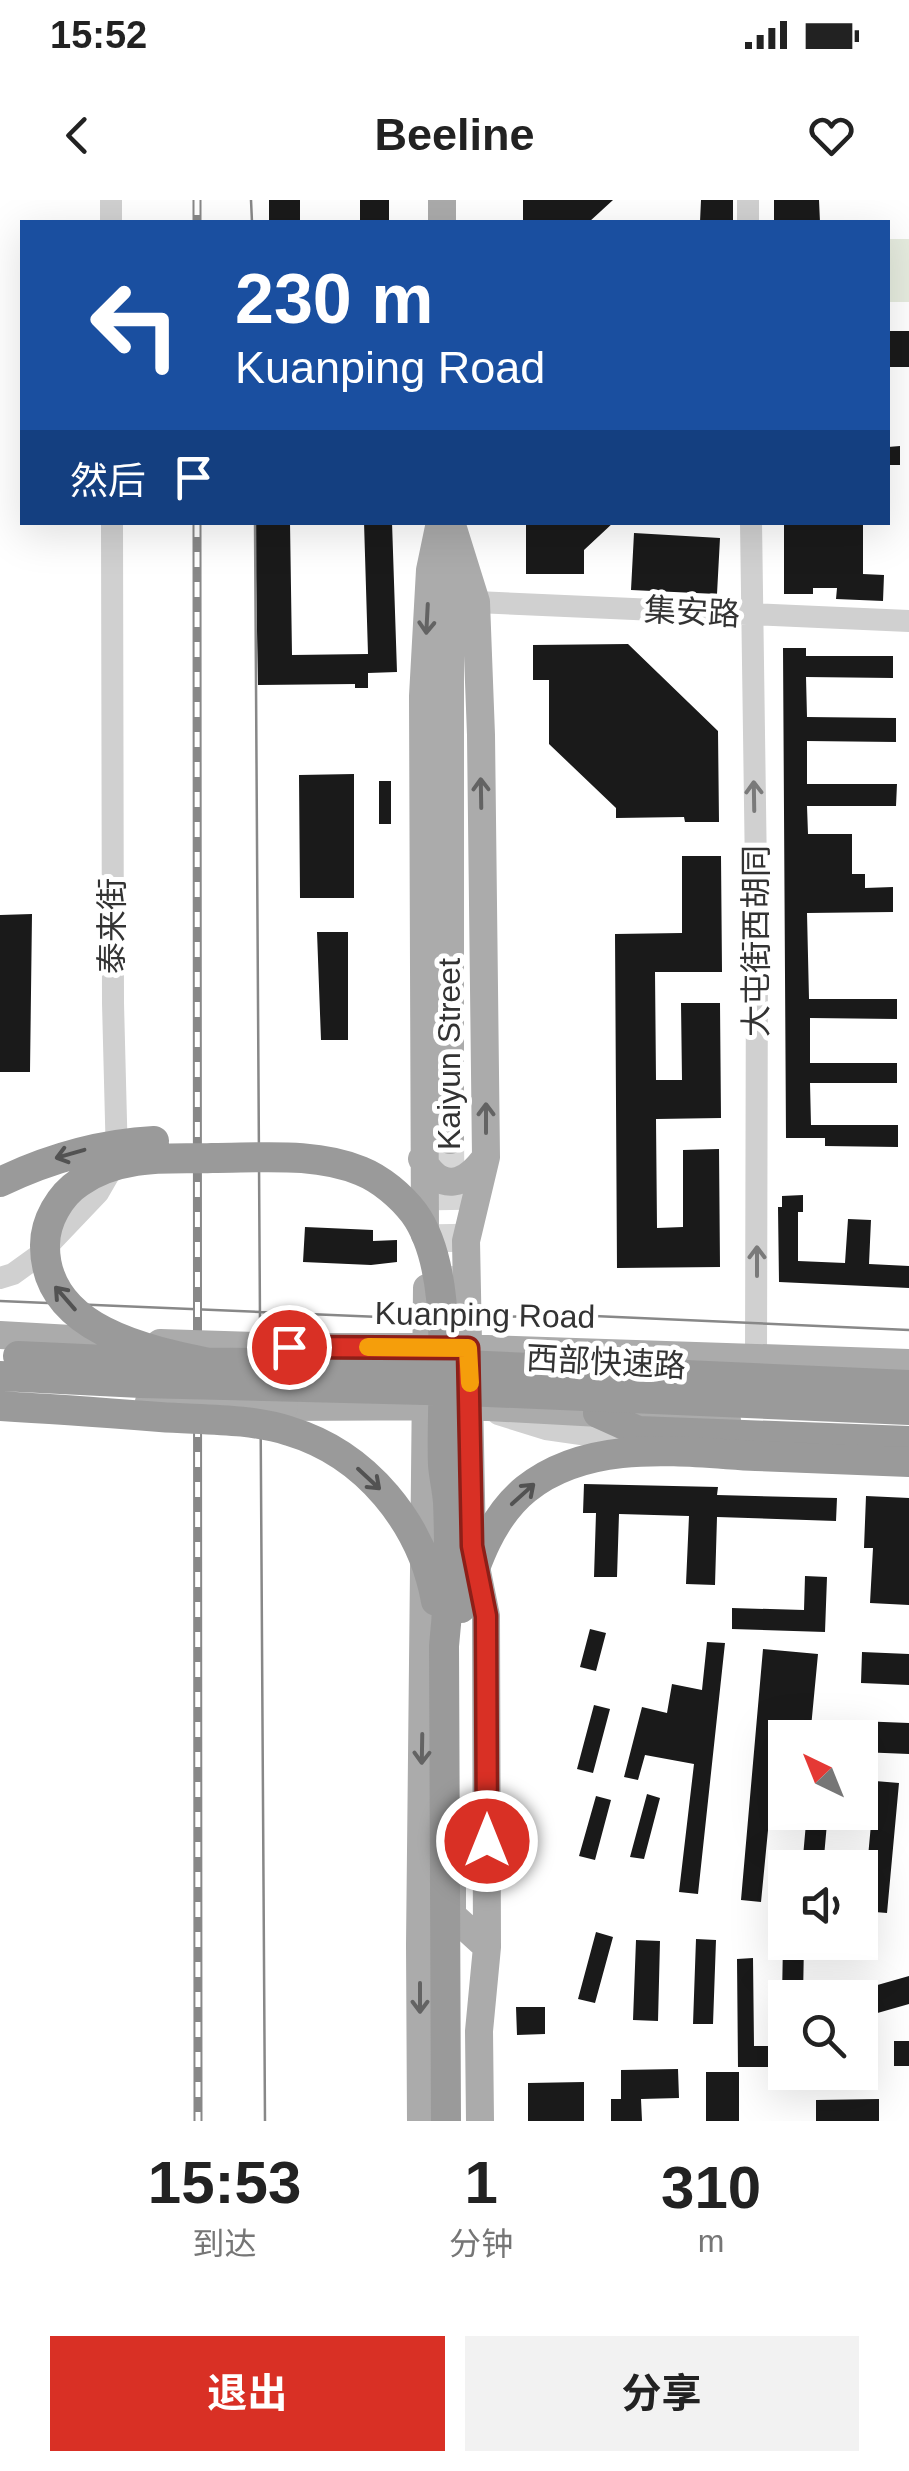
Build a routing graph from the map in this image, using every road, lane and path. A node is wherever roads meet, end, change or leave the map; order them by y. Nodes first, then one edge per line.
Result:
1 (112, 525) edge
2 (445, 525) edge
3 (446, 525) edge
4 (447, 525) edge
5 (751, 525) edge
6 (476, 602) junction
7 (752, 615) junction
8 (909, 621) edge
9 (450, 1140) tunnel mouth
10 (486, 1157) junction
11 (422, 1159) junction
12 (0, 1182) edge
13 (0, 1278) edge
14 (0, 1335) edge
15 (428, 1348) junction
16 (468, 1348) junction
17 (0, 1355) edge
18 (756, 1359) junction
19 (909, 1362) edge
20 (215, 1364) junction
21 (0, 1376) edge
22 (909, 1384) edge
23 (0, 1394) edge
24 (0, 1406) edge
25 (426, 1406) junction
26 (470, 1406) junction
27 (909, 1410) edge
28 (598, 1413) junction
29 (909, 1429) edge
30 (909, 1441) edge
31 (909, 1454) edge
32 (909, 1462) edge
33 (452, 1627) junction
34 (452, 1915) junction
35 (420, 1945) junction
36 (487, 1946) junction
37 (421, 2121) edge
38 (446, 2121) edge
39 (464, 2121) edge
40 (480, 2121) edge

1 - 13 street, 泰来街
2 -> 11 main road, Kaiyun Street
3 - 9 main road, Kaiyun Street
4 - 6 main road, Kaiyun Street
5 - 7 street, 大屯街西胡同
6 - 7 street, 集安路
10 -> 6 main road, Kaiyun Street
7 - 8 street, 集安路
18 -> 7 street, 大屯街西胡同
10 - 11 main road
10 - 16 main road, Kaiyun Street
11 - 15 main road, Kaiyun Street
33 -> 12 highway, bridge
14 - 15 main road, Kuanping Road, bridge
15 - 16 main road, Kuanping Road
15 - 25 main road, Kaiyun Street
16 - 18 main road, Kuanping Road
16 - 26 main road, Kaiyun Street
17 - 20 highway, 西部快速路, bridge
18 - 19 main road, Kuanping Road
20 - 22 highway, 西部快速路, bridge
20 -> 33 highway, bridge
21 - 27 highway, 西部快速路, bridge
23 - 25 main road, bridge
24 -> 33 highway, bridge
25 - 26 main road
25 -> 35 main road, Kaiyun Street
26 - 28 main road
26 - 31 street
26 - 36 main road, Kaiyun Street
28 - 29 main road
28 - 30 highway
33 -> 32 highway, bridge
33 - 34 main road
33 - 38 highway, bridge
33 - 39 highway
34 - 35 main road
34 - 36 main road
35 -> 37 main road, Kaiyun Street
36 - 40 main road, Kaiyun Street

